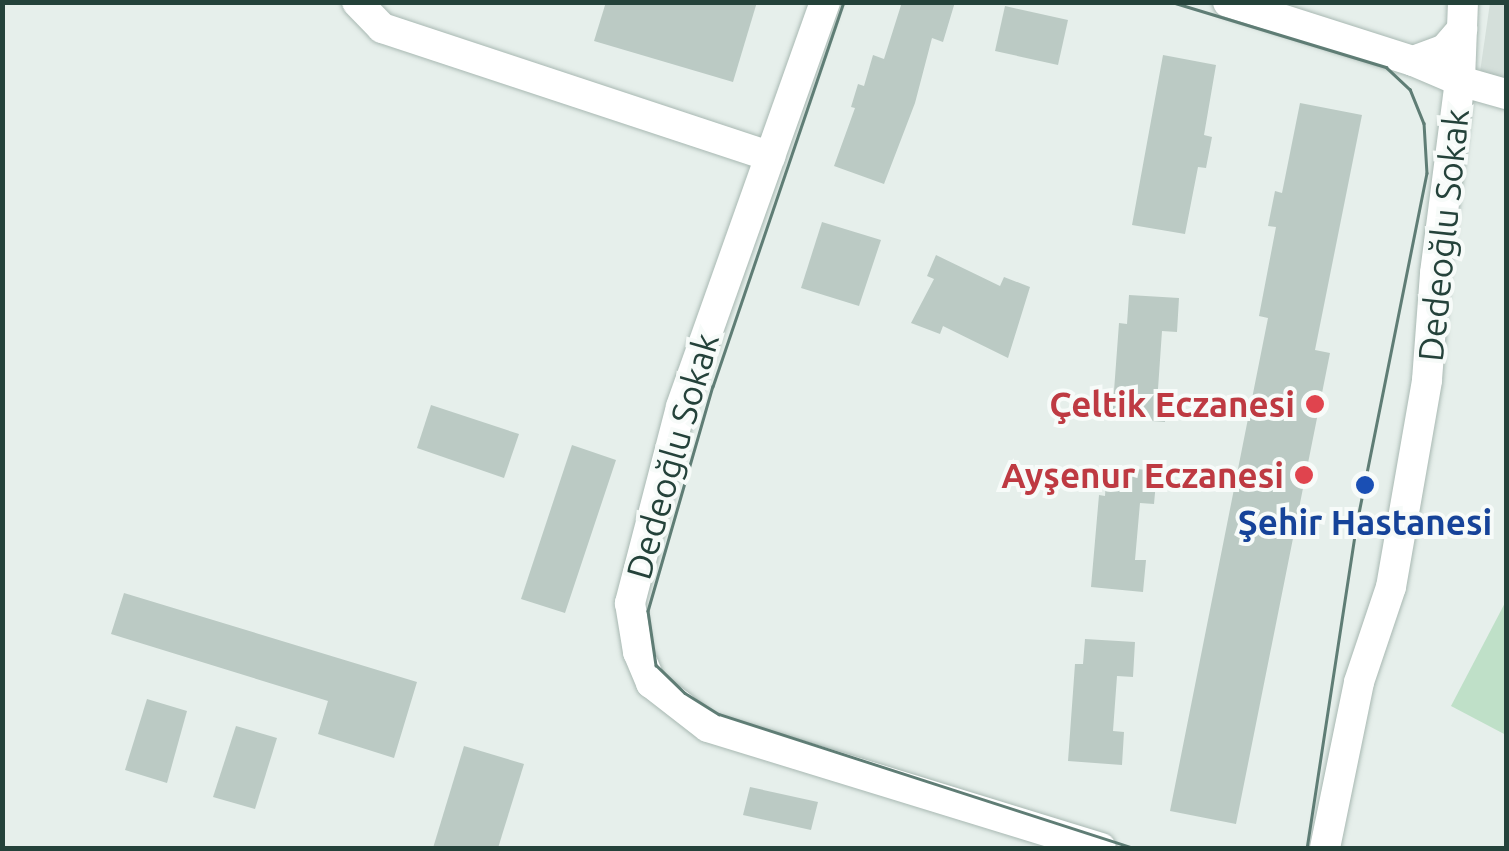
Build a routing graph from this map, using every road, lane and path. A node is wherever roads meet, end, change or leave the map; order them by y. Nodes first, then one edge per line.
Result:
1 (357, 2) edge
2 (826, 2) edge
3 (1228, 2) edge
4 (1462, 16) edge
5 (1414, 61) junction
6 (1460, 81) junction
7 (1506, 94) edge
8 (770, 156) junction
9 (1328, 847) edge
10 (1101, 848) edge

1 - 8 street
2 - 8 street, Dedeoğlu Sokak
3 - 5 street, Dedeoğlu Sokak
4 - 5 street, Dedeoğlu Sokak
4 - 6 street
5 - 6 street, Dedeoğlu Sokak
6 - 7 street
6 - 9 street, Dedeoğlu Sokak
8 - 10 street, Dedeoğlu Sokak

